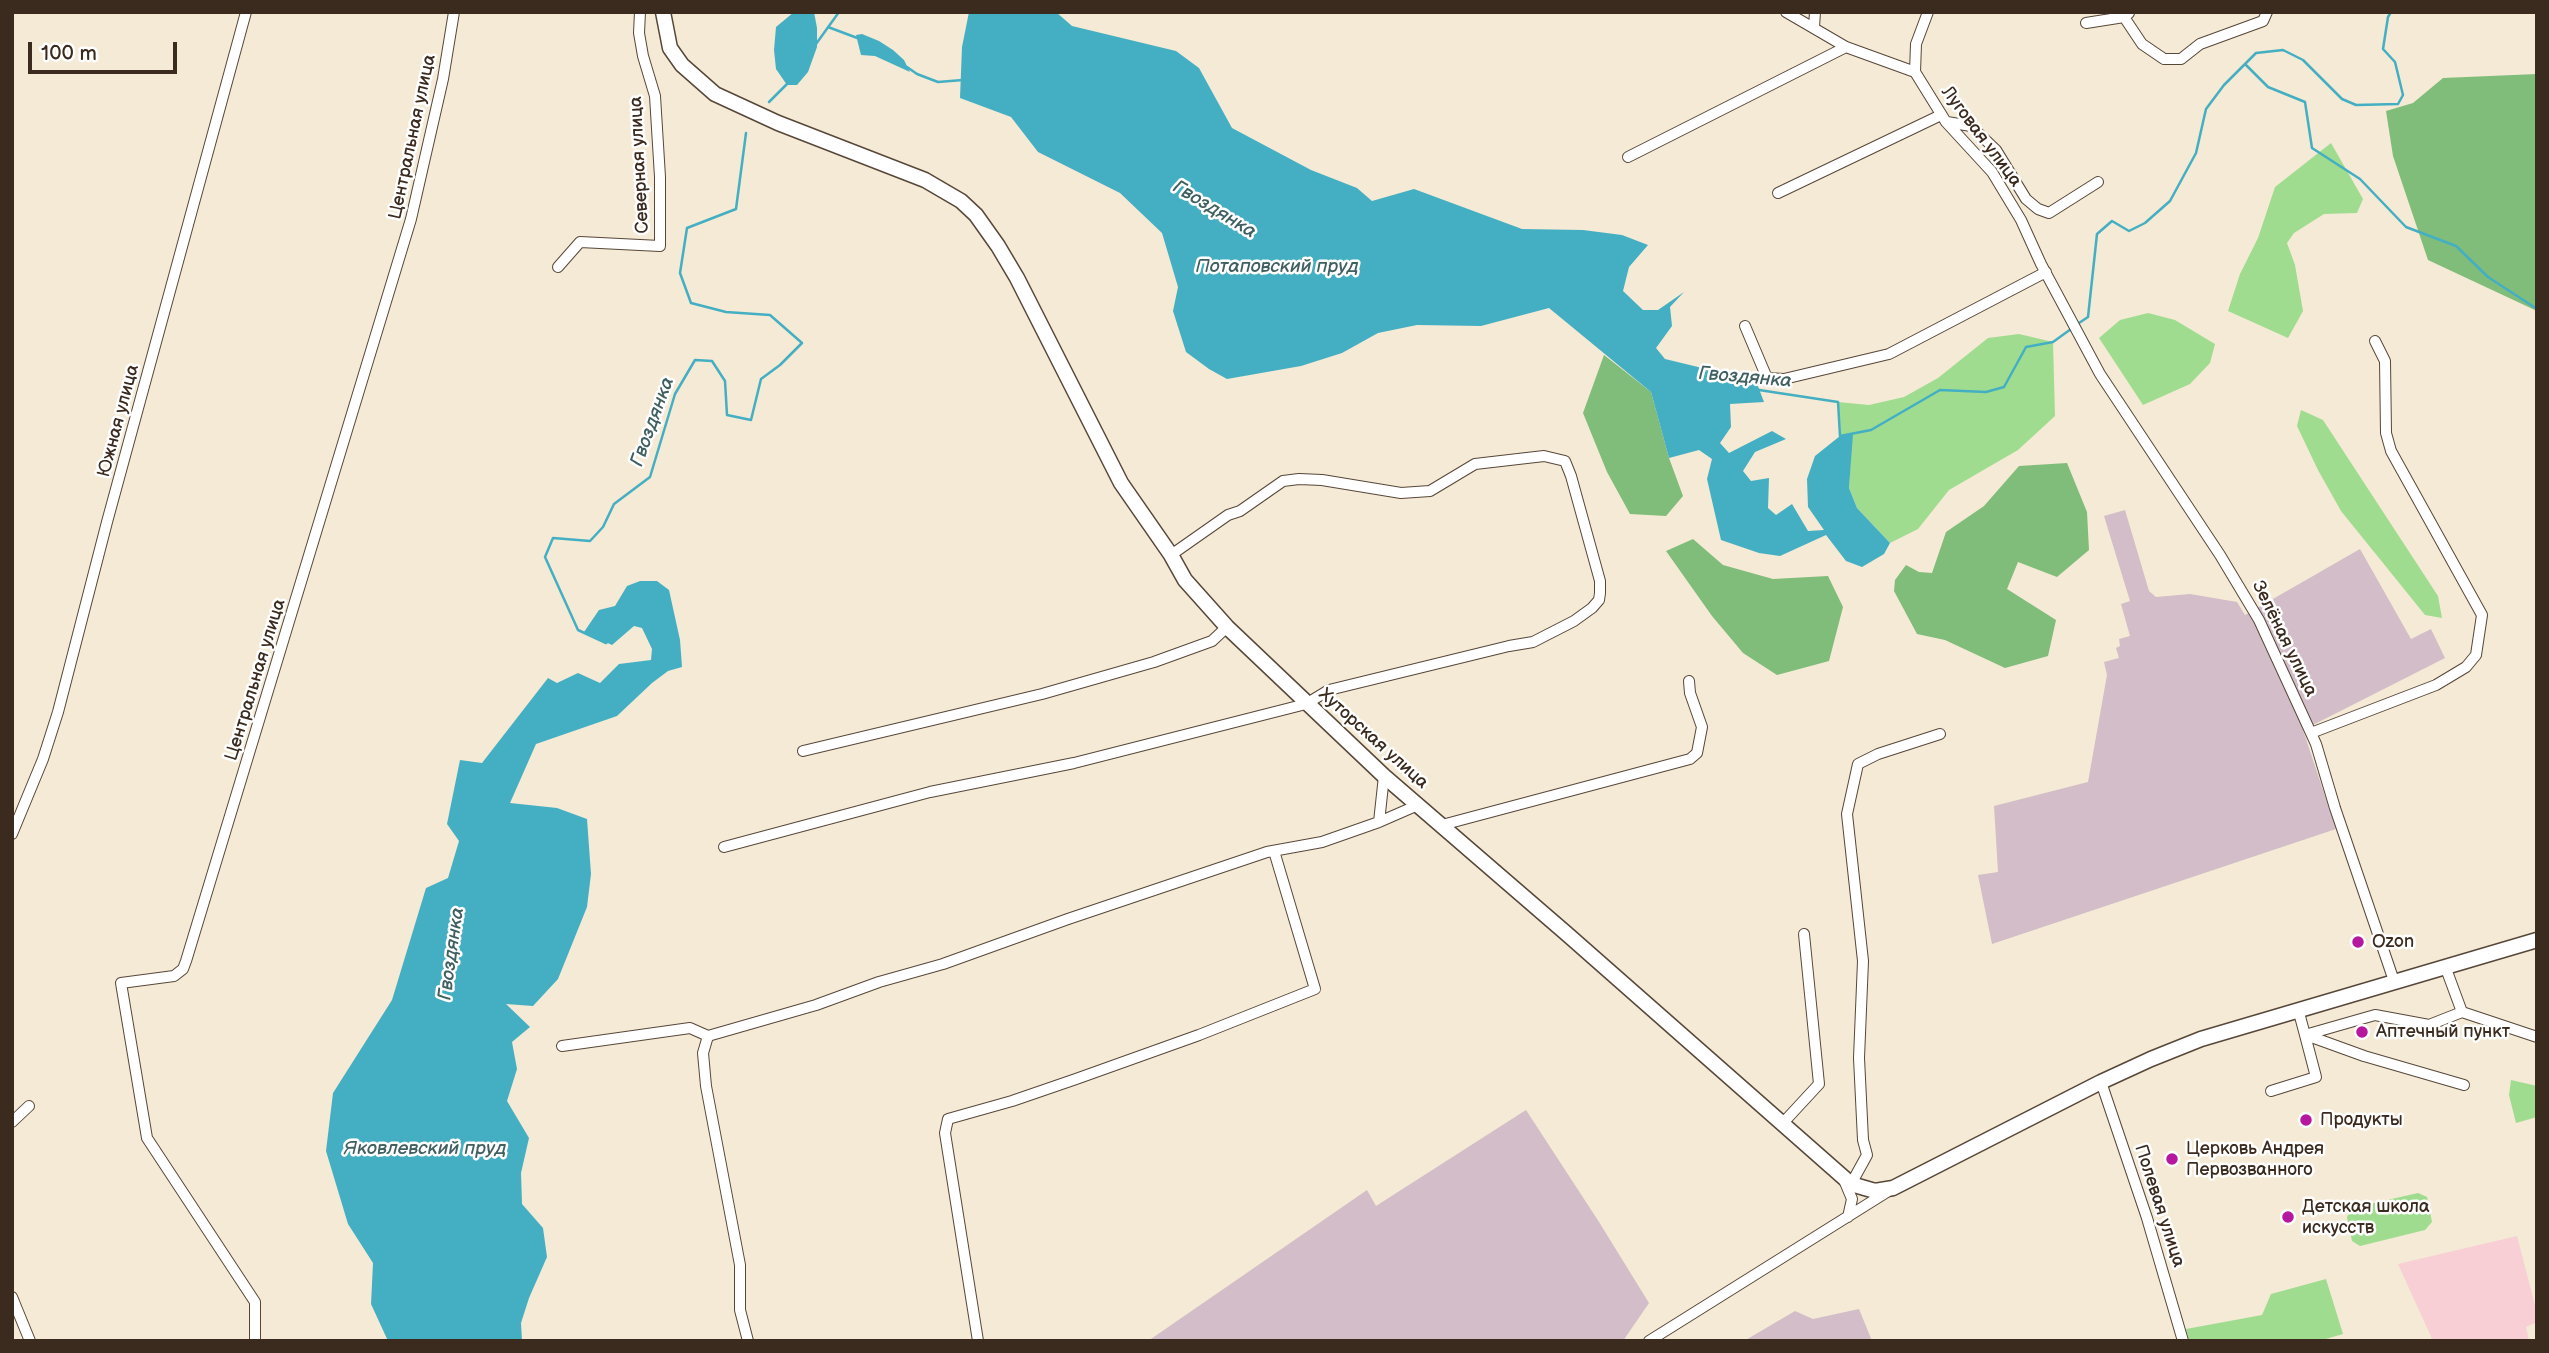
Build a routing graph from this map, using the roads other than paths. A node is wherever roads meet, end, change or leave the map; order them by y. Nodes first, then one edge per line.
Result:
1 (246, 12) edge
2 (454, 12) edge
3 (640, 12) edge
4 (663, 12) edge
5 (1786, 12) edge
6 (1815, 12) edge
7 (1928, 12) edge
8 (2267, 12) edge
9 (2127, 14) edge
10 (2086, 23) dead end
11 (1814, 27) junction
12 (1846, 47) junction
13 (1915, 72) junction
14 (1944, 119) junction
15 (1628, 157) dead end
16 (2098, 182) dead end
17 (1778, 193) dead end
18 (558, 267) dead end
19 (2046, 272) junction
20 (2066, 311) joint
21 (1745, 326) dead end
22 (2375, 341) dead end
23 (1171, 555) junction
24 (1227, 627) junction
25 (1689, 681) dead end
26 (1306, 705) junction
27 (2311, 733) junction
28 (1940, 734) dead end
29 (803, 751) dead end
30 (1384, 776) junction
31 (1418, 805) junction
32 (1379, 822) junction
33 (1442, 824) junction
34 (12, 834) edge
35 (724, 847) dead end
36 (1274, 851) junction
37 (1804, 934) dead end
38 (2537, 940) edge
39 (2445, 966) junction
40 (2394, 981) junction
41 (2298, 1009) junction
42 (2462, 1012) junction
43 (2305, 1035) junction
44 (708, 1036) junction
45 (2537, 1037) edge
46 (562, 1046) dead end
47 (2101, 1082) junction
48 (2464, 1085) dead end
49 (2272, 1091) dead end
50 (29, 1106) dead end
51 (12, 1122) edge
52 (1782, 1124) junction
53 (1848, 1182) junction
54 (1893, 1188) junction
55 (1847, 1217) junction
56 (12, 1297) edge
57 (30, 1341) edge
58 (255, 1341) edge
59 (748, 1341) edge
60 (978, 1341) edge
61 (1649, 1341) edge
62 (2183, 1341) edge

1 - 34 street, Южная улица
2 - 58 street, Центральная улица
3 - 18 street, Северная улица
4 - 23 main road, Хуторская улица
5 - 11 street
6 - 11 street
7 - 13 street
8 - 9 street
9 - 10 street
11 - 12 street
12 - 13 street
12 - 15 street
13 - 14 street, Луговая улица
14 - 16 street
14 - 17 street
14 - 19 street, Луговая улица
19 - 20 street, Луговая улица
19 - 21 street
20 - 27 street, Зелёная улица
22 - 27 street
23 - 24 main road, Хуторская улица
23 - 26 street
24 - 26 main road, Хуторская улица
24 - 29 street
25 - 33 street
26 - 30 main road, Хуторская улица
26 - 35 street
27 - 40 street, Зелёная улица
28 - 53 street
30 - 31 main road, Хуторская улица
30 - 32 street
31 - 32 street
31 - 33 main road, Хуторская улица
32 - 36 street
33 - 52 main road, Хуторская улица
36 - 44 street
36 - 60 street
37 - 52 street
38 - 39 main road
39 - 40 main road
39 - 42 street
40 - 41 main road
41 - 43 street
41 - 47 main road
42 - 43 street
42 - 45 street
43 - 48 street
43 - 49 street
44 - 46 street
44 - 59 street
47 - 54 main road
47 - 62 street, Полевая улица
50 - 51 street
52 - 53 main road, Хуторская улица
53 - 54 main road
53 - 55 street
54 - 55 street
55 - 61 street
56 - 57 street

